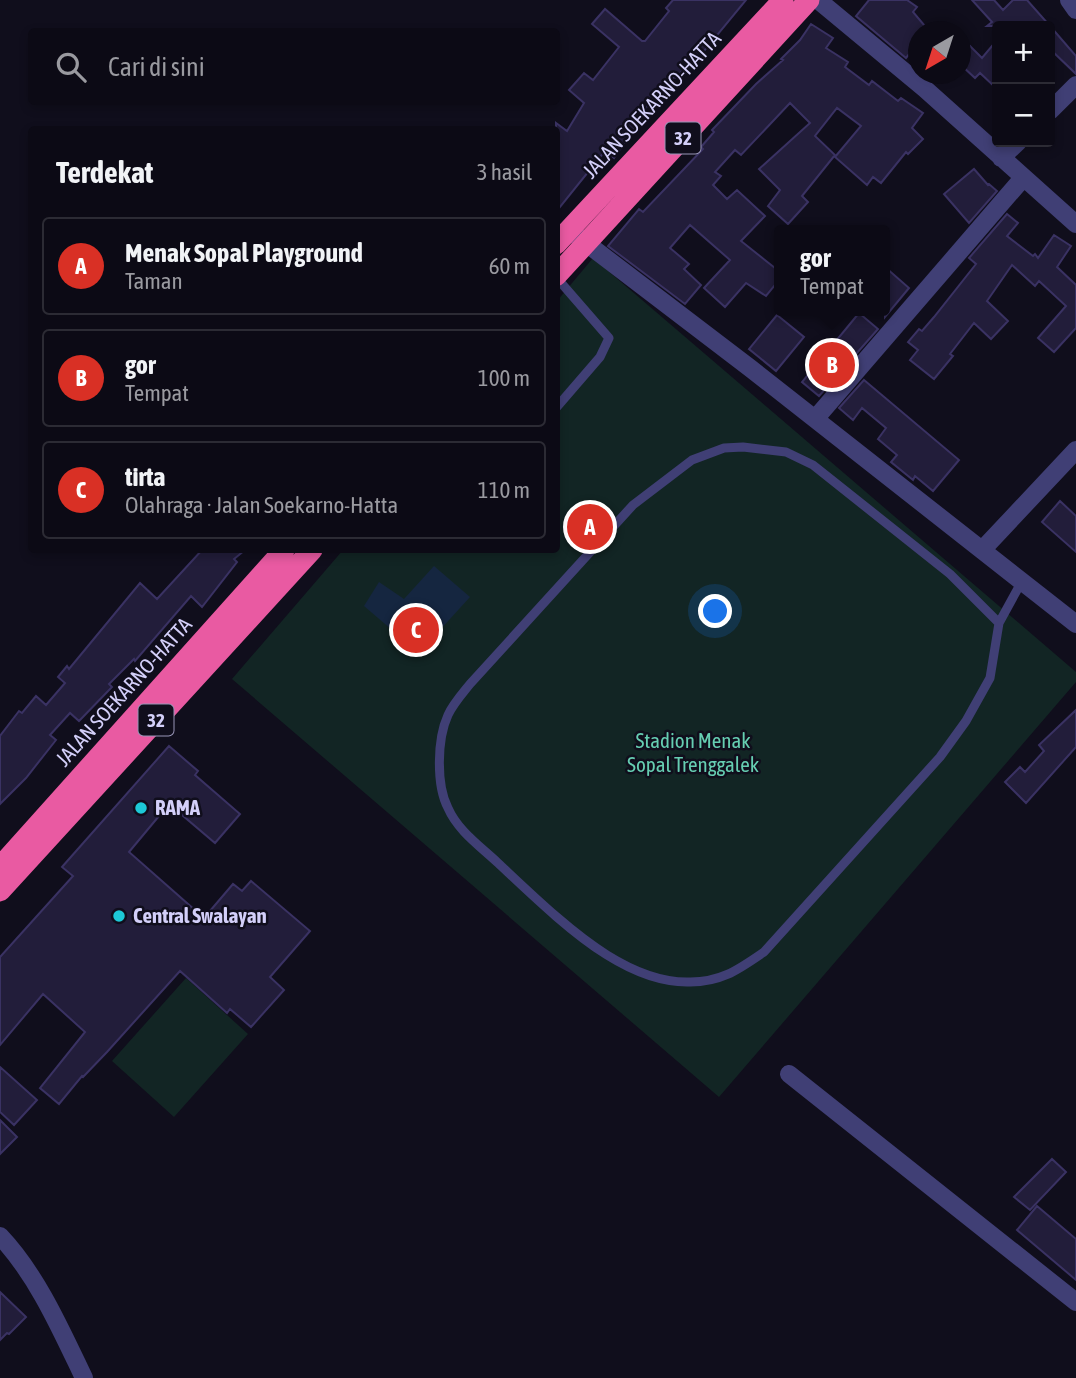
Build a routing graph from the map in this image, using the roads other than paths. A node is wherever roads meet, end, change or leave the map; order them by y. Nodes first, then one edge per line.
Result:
1 (783, 0) edge
2 (809, 0) edge
3 (818, 0) edge
4 (1069, 0) edge
5 (1076, 9) edge
6 (1076, 85) edge
7 (1055, 106) edge
8 (678, 129) junction
9 (1013, 147) edge
10 (1001, 158) junction
11 (1023, 178) junction
12 (1076, 224) edge
13 (563, 237) edge
14 (586, 243) junction
15 (560, 272) edge
16 (560, 281) edge
17 (560, 403) edge
18 (816, 419) junction
19 (1076, 450) edge
20 (983, 550) junction
21 (281, 553) edge
22 (309, 553) edge
23 (1022, 581) junction
24 (999, 623) junction
25 (1076, 624) edge
26 (11, 863) edge
27 (0, 891) edge
28 (789, 1074) dead end
29 (4, 1247) edge
30 (1076, 1302) edge
31 (84, 1378) edge

1 - 8 highway, JALAN SOEKARNO-HATTA / 32
2 - 8 highway, JALAN SOEKARNO-HATTA / 32
3 - 10 street
4 - 5 street
6 - 7 street
8 - 13 highway, JALAN SOEKARNO-HATTA / 32
8 - 14 highway, JALAN SOEKARNO-HATTA / 32
9 - 10 street
10 - 11 street
11 - 12 street
11 - 18 street
13 - 14 street
14 - 15 highway, JALAN SOEKARNO-HATTA / 32
14 - 18 street
16 - 17 lane
18 - 20 street
19 - 20 street
20 - 23 street
21 - 26 highway, JALAN SOEKARNO-HATTA / 32
22 - 26 highway, JALAN SOEKARNO-HATTA / 32
23 - 24 lane
23 - 25 street
24 - 24 lane
26 - 27 highway, JALAN SOEKARNO-HATTA / 32
28 - 30 street
29 - 31 street

